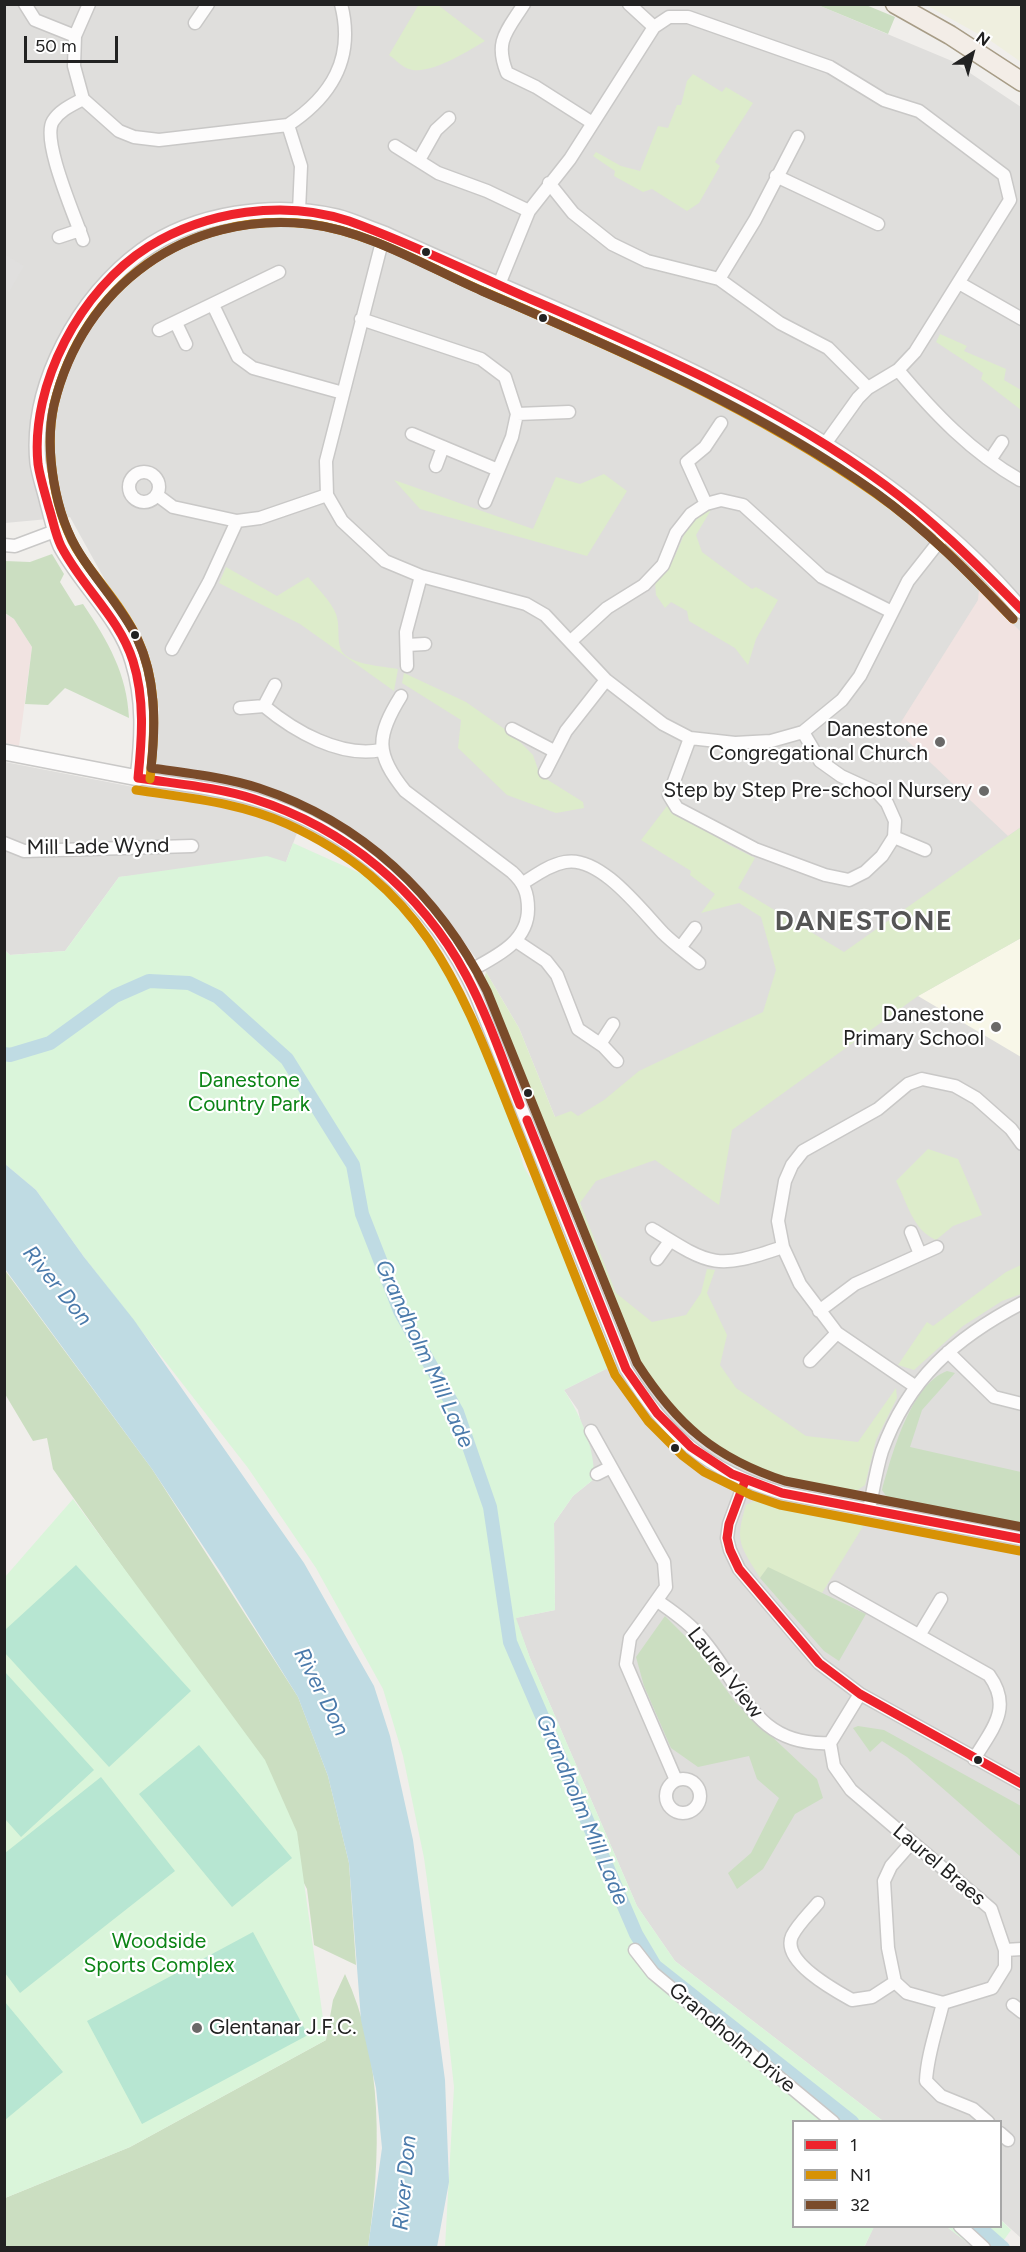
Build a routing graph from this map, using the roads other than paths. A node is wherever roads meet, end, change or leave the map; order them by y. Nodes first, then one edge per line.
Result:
1 (25, 4) edge
2 (89, 4) edge
3 (208, 4) edge
4 (341, 4) edge
5 (524, 4) edge
6 (629, 4) edge
7 (895, 4) edge
8 (195, 23) dead end
9 (654, 27) junction
10 (75, 36) junction
11 (1022, 82) edge
12 (83, 99) junction
13 (449, 118) dead end
14 (591, 122) junction
15 (288, 125) junction
16 (798, 137) dead end
17 (395, 146) dead end
18 (419, 160) junction
19 (776, 176) junction
20 (549, 183) junction
21 (299, 211) junction
22 (529, 211) junction
23 (878, 224) dead end
24 (384, 234) junction
25 (59, 237) dead end
26 (279, 272) dead end
27 (719, 279) junction
28 (959, 283) junction
29 (498, 287) junction
30 (213, 305) junction
31 (362, 318) junction
32 (1022, 320) edge
33 (176, 323) junction
34 (159, 330) dead end
35 (186, 344) dead end
36 (898, 370) junction
37 (868, 388) junction
38 (343, 393) junction
39 (569, 412) dead end
40 (518, 414) junction
41 (720, 423) dead end
42 (412, 434) dead end
43 (1002, 442) dead end
44 (825, 444) junction
45 (444, 447) junction
46 (990, 460) junction
47 (436, 466) dead end
48 (498, 470) junction
49 (1020, 480) edge
50 (157, 495) dead end
51 (327, 495) junction
52 (485, 502) dead end
53 (706, 504) junction
54 (237, 521) junction
55 (55, 531) junction
56 (945, 534) junction
57 (4, 545) edge
58 (421, 576) junction
59 (1022, 611) edge
60 (892, 612) junction
61 (571, 641) junction
62 (425, 644) dead end
63 (407, 645) junction
64 (172, 649) dead end
65 (407, 666) dead end
66 (606, 680) junction
67 (275, 686) dead end
68 (401, 696) dead end
69 (264, 706) junction
70 (240, 708) dead end
71 (512, 729) dead end
72 (803, 732) junction
73 (690, 738) junction
74 (381, 750) junction
75 (554, 751) junction
76 (4, 752) edge
77 (545, 772) dead end
78 (138, 778) junction
79 (894, 837) junction
80 (4, 843) edge
81 (192, 846) dead end
82 (925, 850) dead end
83 (523, 883) junction
84 (695, 928) dead end
85 (516, 941) junction
86 (680, 948) junction
87 (699, 963) dead end
88 (466, 973) junction
89 (613, 1024) dead end
90 (600, 1044) junction
91 (617, 1061) dead end
92 (1022, 1144) edge
93 (652, 1229) dead end
94 (911, 1232) dead end
95 (670, 1241) junction
96 (783, 1247) junction
97 (937, 1247) dead end
98 (920, 1254) junction
99 (657, 1259) dead end
100 (1022, 1303) edge
101 (819, 1311) junction
102 (837, 1333) junction
103 (948, 1352) junction
104 (810, 1361) dead end
105 (916, 1387) junction
106 (1022, 1404) edge
107 (591, 1431) dead end
108 (611, 1467) junction
109 (597, 1474) dead end
110 (745, 1481) junction
111 (869, 1510) junction
112 (1022, 1539) edge
113 (835, 1588) dead end
114 (941, 1599) dead end
115 (658, 1601) junction
116 (920, 1634) junction
117 (860, 1694) junction
118 (830, 1743) junction
119 (974, 1759) junction
120 (676, 1780) dead end
121 (1022, 1784) edge
122 (912, 1842) junction
123 (818, 1903) dead end
124 (1022, 1949) edge
125 (635, 1950) dead end
126 (1005, 1950) junction
127 (895, 1982) junction
128 (943, 2003) junction
129 (832, 2120) edge
130 (986, 2120) edge
131 (962, 2228) edge
132 (984, 2247) edge

1 - 10 street
2 - 10 street
3 - 8 street
4 - 15 street
5 - 14 street
6 - 9 street
7 - 11 main road
9 - 14 street
9 - 28 street
10 - 12 street
12 - 15 street
12 - 25 street
13 - 18 street
14 - 20 street
15 - 21 street
16 - 19 street
17 - 18 street
18 - 22 street
19 - 23 street
19 - 27 street
20 - 22 street
20 - 27 street
21 - 24 street
21 - 55 street
22 - 29 street
24 - 29 street
24 - 31 street
26 - 30 street
27 - 37 street
28 - 32 street
28 - 36 street
29 - 44 street
30 - 33 street
30 - 38 street
31 - 38 street
31 - 40 street
33 - 34 street
33 - 35 street
36 - 37 street
36 - 46 street
37 - 44 street
38 - 51 street
39 - 40 street
40 - 48 street
41 - 53 street
42 - 45 street
43 - 46 street
44 - 56 street
45 - 47 street
45 - 48 street
46 - 49 street
48 - 52 street
50 - 54 street
51 - 54 street
51 - 58 street
53 - 60 street
53 - 61 street
54 - 64 street
55 - 57 street
55 - 78 street
56 - 59 street
56 - 60 street
58 - 61 street
58 - 63 street
60 - 72 street
61 - 66 street
62 - 63 street
63 - 65 street
66 - 73 street
66 - 75 street
67 - 69 street
68 - 74 street
69 - 70 street
69 - 74 street
71 - 75 street
72 - 73 street
72 - 79 street
73 - 79 street
74 - 83 street
75 - 77 street
76 - 78 street
78 - 88 street
79 - 82 street
80 - 81 street, Mill Lade Wynd
83 - 85 street
83 - 86 street
84 - 86 street
85 - 88 street
85 - 90 street
86 - 87 street
88 - 110 street
89 - 90 street
90 - 91 street
92 - 96 street
93 - 95 street
94 - 98 street
95 - 96 street
95 - 99 street
96 - 101 street
97 - 98 street
98 - 101 street
100 - 103 street
101 - 102 street
102 - 104 street
102 - 105 street
103 - 105 street
103 - 106 street
105 - 111 street
107 - 108 street
108 - 109 street
108 - 115 street
110 - 111 street
110 - 117 street
111 - 112 street
113 - 116 street
114 - 116 street
115 - 118 street, Laurel View
115 - 120 street
116 - 119 street
117 - 118 street
117 - 119 street
118 - 122 street, Laurel Braes
119 - 121 street
122 - 126 street, Laurel Braes
122 - 127 street
123 - 127 street
124 - 126 street
125 - 129 street, Grandholm Drive
126 - 128 street
127 - 128 street
128 - 130 street
131 - 132 street

